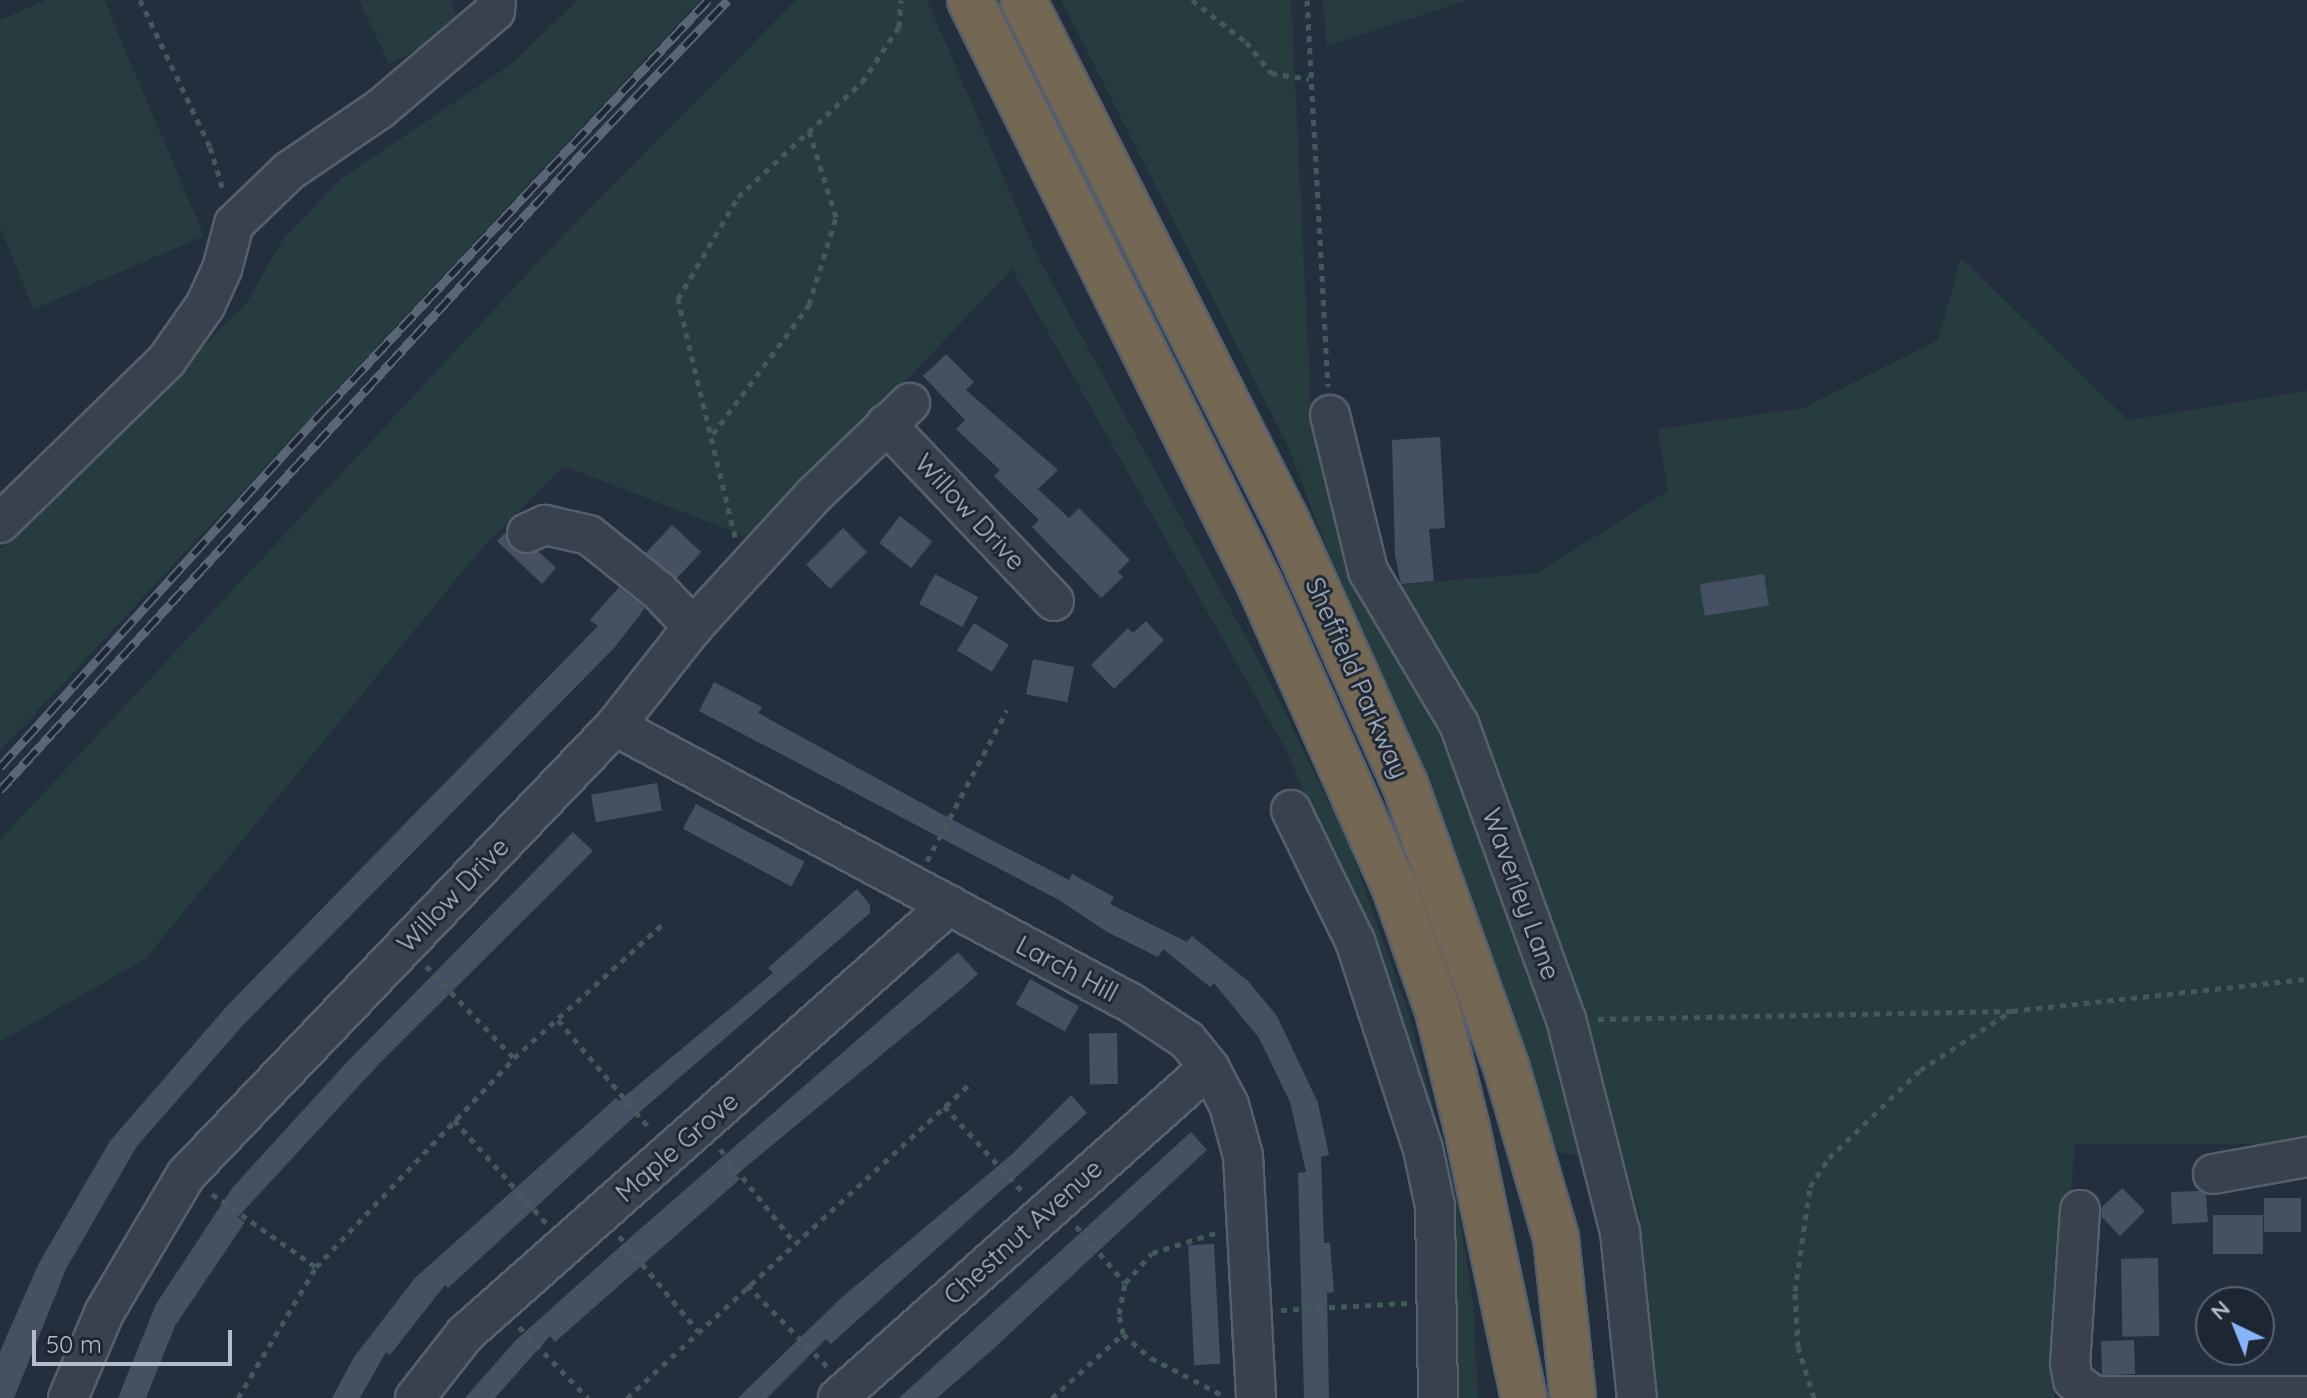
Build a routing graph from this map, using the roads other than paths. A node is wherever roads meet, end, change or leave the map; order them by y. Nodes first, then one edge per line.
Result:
1 (496, 0) edge
2 (970, 0) edge
3 (1023, 0) edge
4 (1330, 415) road end
5 (0, 523) edge
6 (527, 533) dead end
7 (1054, 601) dead end
8 (693, 627) junction
9 (615, 726) junction
10 (1291, 810) dead end
11 (949, 905) junction
12 (1209, 1067) junction
13 (2307, 1157) edge
14 (2213, 1174) dead end
15 (2080, 1210) dead end
16 (1556, 1238) junction
17 (1494, 1248) junction
18 (843, 1393) edge
19 (2081, 1394) edge
20 (2307, 1396) edge
21 (68, 1398) edge
22 (415, 1398) edge
23 (1256, 1398) edge
24 (1438, 1398) edge
25 (1503, 1398) edge
26 (1524, 1398) edge
27 (1573, 1398) edge
28 (1601, 1398) edge
29 (1637, 1398) edge

1 - 5 street
2 - 17 highway, Sheffield Parkway
3 - 16 highway, Sheffield Parkway
4 - 29 street, Waverley Lane
6 - 8 street
7 - 8 street, Willow Drive
8 - 9 street, Willow Drive
9 - 11 street, Larch Hill
9 - 21 street, Willow Drive
10 - 24 street
11 - 12 street, Larch Hill
11 - 22 street, Maple Grove
12 - 18 street, Chestnut Avenue
12 - 23 street, Larch Hill
13 - 14 street
15 - 19 street
16 - 27 highway, Sheffield Parkway
16 - 28 highway
17 - 25 highway
17 - 26 highway, Sheffield Parkway
19 - 20 street

